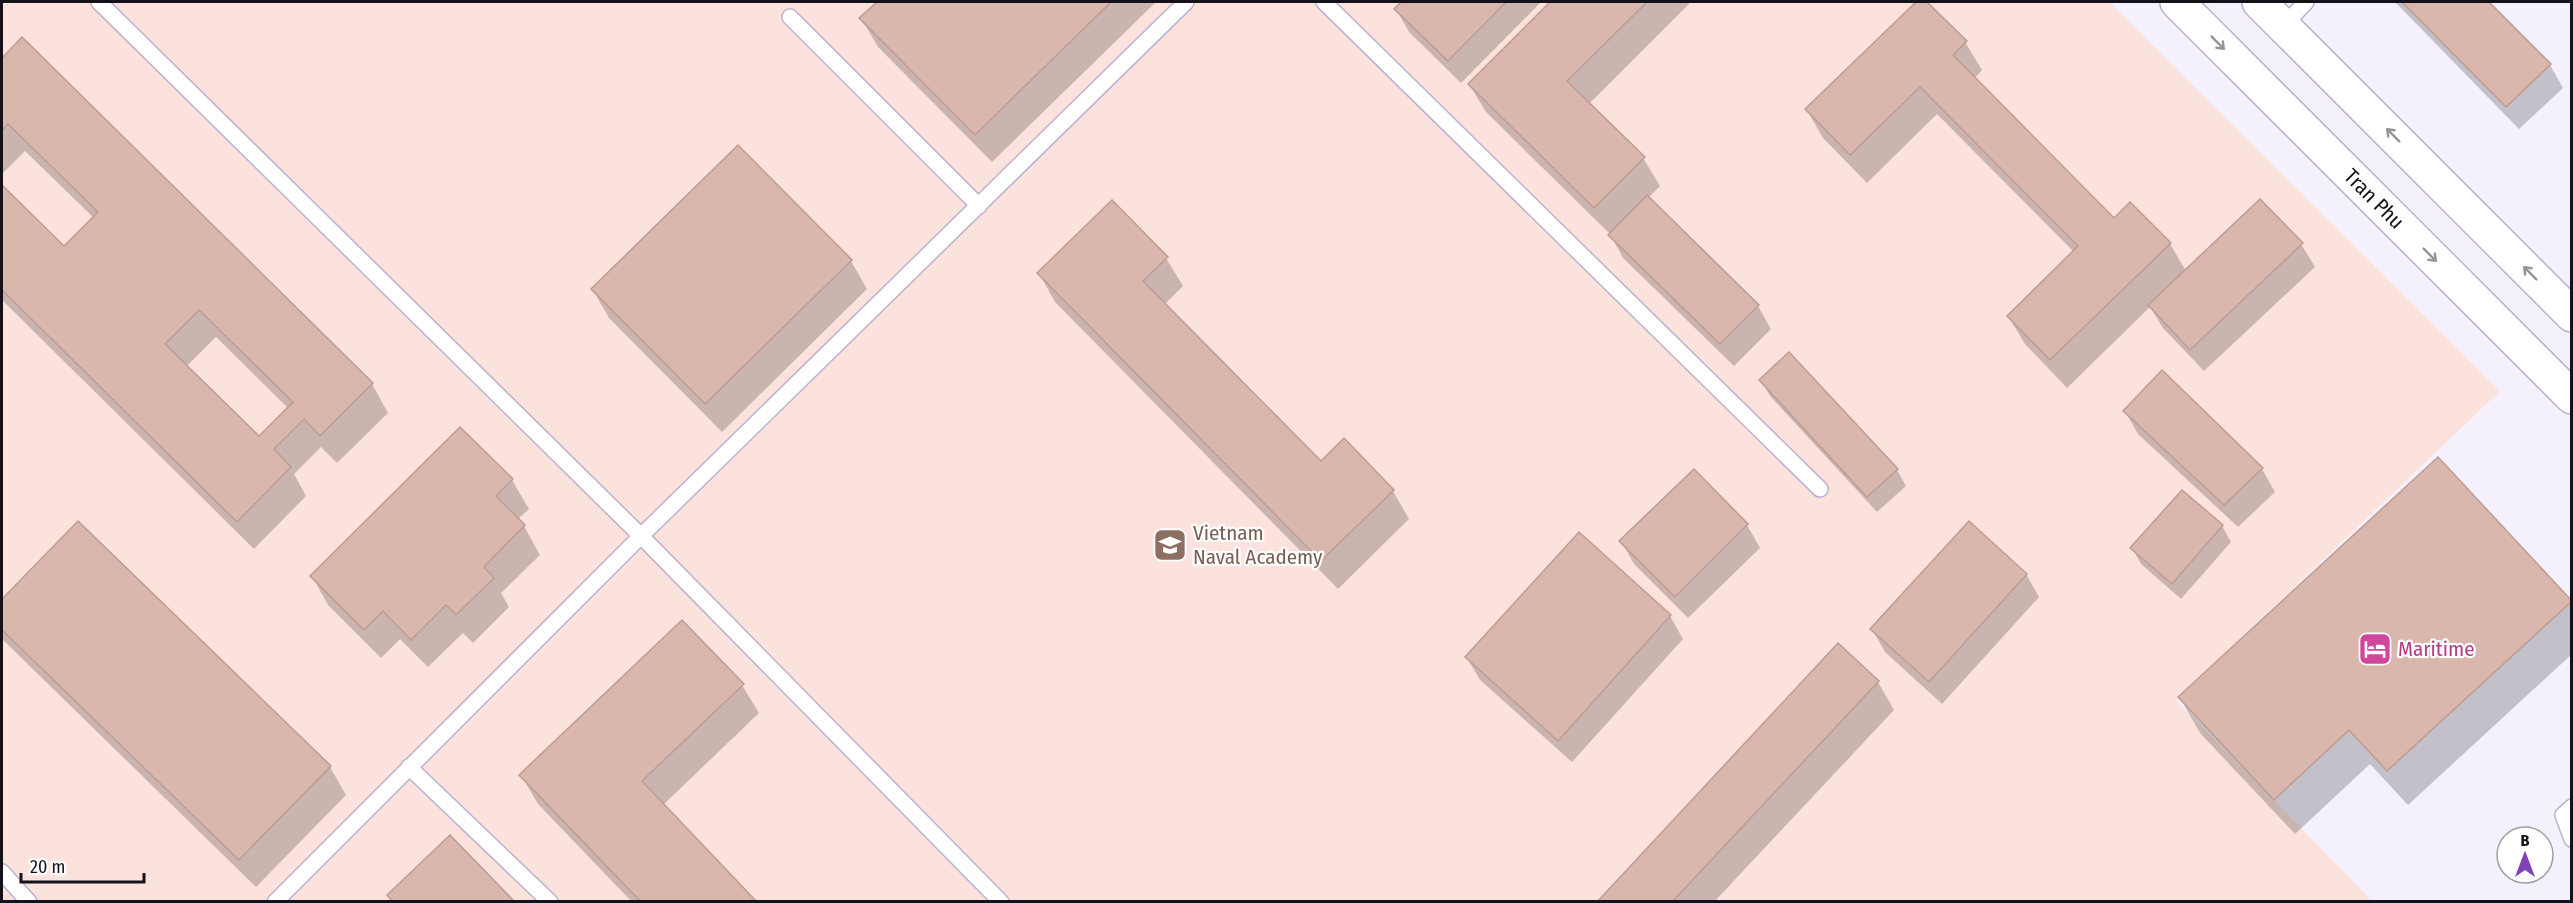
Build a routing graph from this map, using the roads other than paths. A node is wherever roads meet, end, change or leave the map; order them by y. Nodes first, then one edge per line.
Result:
1 (99, 2) edge
2 (1186, 2) edge
3 (1324, 2) edge
4 (2176, 2) edge
5 (2259, 2) edge
6 (2306, 2) edge
7 (790, 18) dead end
8 (2283, 26) junction
9 (979, 206) junction
10 (2571, 315) edge
11 (2571, 398) edge
12 (1820, 489) dead end
13 (641, 536) junction
14 (409, 767) junction
15 (2571, 807) edge
16 (2571, 839) edge
17 (2, 872) edge
18 (29, 902) edge
19 (275, 902) edge
20 (550, 902) edge
21 (1001, 902) edge

1 - 13 lane
2 - 9 lane
3 - 12 lane
4 -> 11 main road, Tran Phu
5 - 8 main road
6 - 8 lane
7 - 9 lane
10 -> 8 main road
9 - 13 lane
13 - 14 lane
13 - 21 lane
14 - 19 lane
14 - 20 lane
15 - 16 lane
17 - 18 lane

